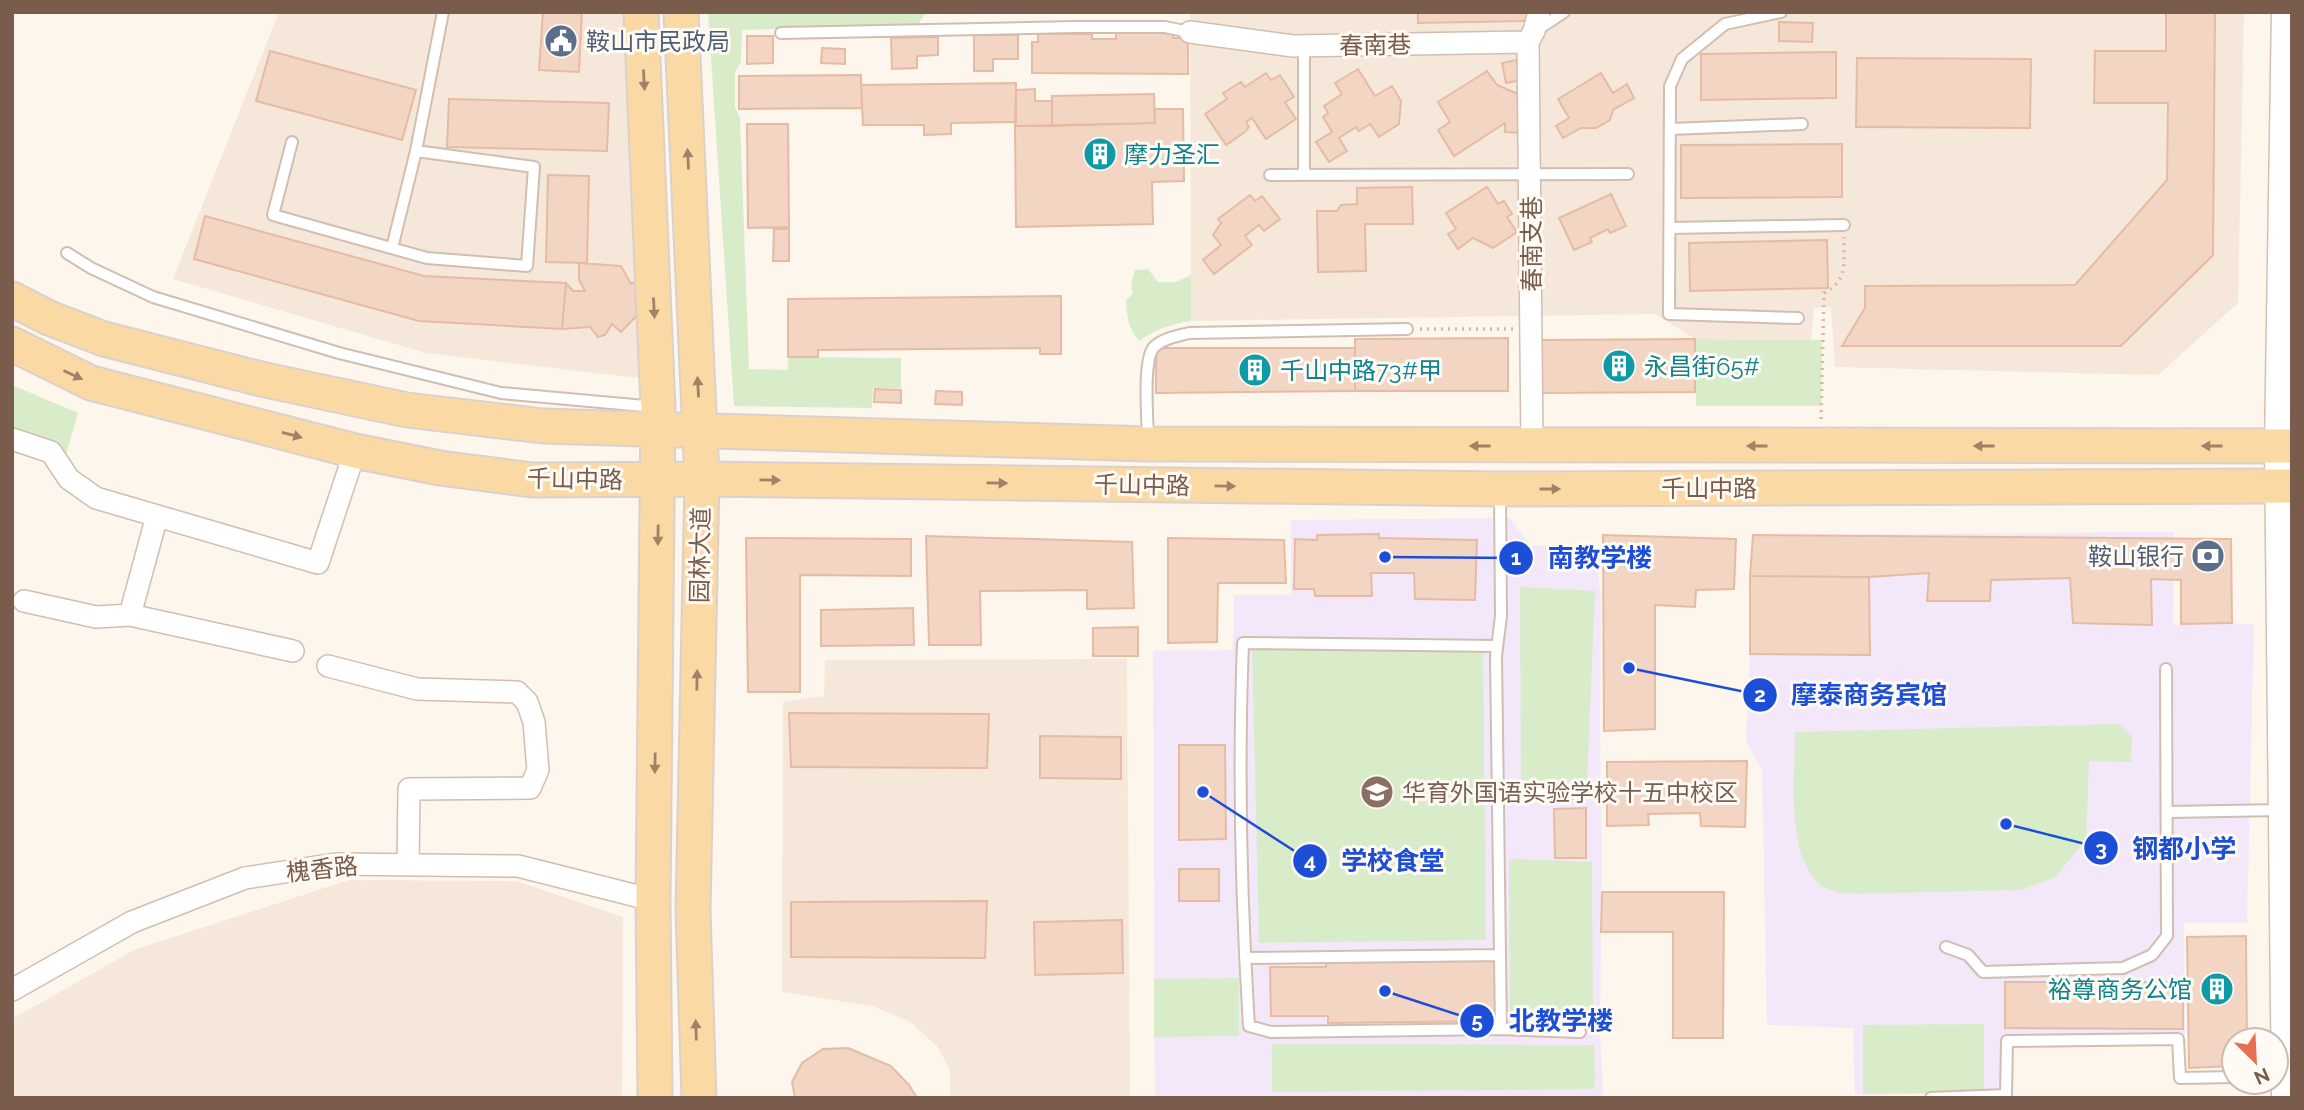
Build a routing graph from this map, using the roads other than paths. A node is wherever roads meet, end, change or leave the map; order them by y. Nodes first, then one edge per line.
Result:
1 (443, 12) edge
2 (641, 12) edge
3 (681, 12) edge
4 (1564, 12) edge
5 (1781, 12) edge
6 (2287, 12) edge
7 (1534, 29) edge
8 (1190, 32) joint
9 (781, 33) dead end
10 (1304, 46) junction
11 (1802, 124) dead end
12 (1670, 129) junction
13 (292, 142) dead end
14 (416, 151) junction
15 (1304, 174) junction
16 (1530, 174) junction
17 (1628, 174) dead end
18 (1270, 175) dead end
19 (1844, 225) road end
20 (1670, 228) junction
21 (392, 248) junction
22 (67, 253) dead end
23 (12, 299) edge
24 (1798, 317) dead end
25 (1407, 329) road end
26 (12, 344) edge
27 (658, 418) junction
28 (700, 432) junction
29 (12, 439) edge
30 (1148, 444) junction
31 (1532, 446) junction
32 (2286, 446) edge
33 (355, 451) junction
34 (658, 479) junction
35 (702, 479) junction
36 (2286, 486) edge
37 (1500, 489) junction
38 (157, 516) junction
39 (24, 601) dead end
40 (130, 615) junction
41 (1497, 646) junction
42 (293, 651) dead end
43 (328, 666) dead end
44 (2166, 669) dead end
45 (1498, 792) junction
46 (1583, 793) dead end
47 (2284, 810) junction
48 (2168, 812) junction
49 (408, 864) junction
50 (653, 900) junction
51 (1946, 947) dead end
52 (1500, 955) junction
53 (1244, 958) junction
54 (12, 990) edge
55 (2283, 1026) edge
56 (1502, 1029) junction
57 (1580, 1032) dead end
58 (2220, 1077) edge
59 (655, 1098) edge
60 (699, 1098) edge
61 (1931, 1098) edge

1 - 14 lane
2 -> 27 main road, 园林大道
28 -> 3 main road, 园林大道
4 - 7 lane
5 - 12 lane
6 - 32 main road
7 - 10 street, 春南巷
7 - 16 street, 春南支巷
8 - 9 lane
8 - 10 street, 春南巷
10 - 15 lane
11 - 12 lane
12 - 20 lane
13 - 21 lane
14 - 21 lane
14 - 21 lane
15 - 16 lane
15 - 18 lane
16 - 17 lane
16 - 31 street, 春南支巷
19 - 20 lane
20 - 24 lane
22 - 27 lane
23 - 27 main road, 千山中路
25 - 30 lane
26 -> 33 main road, 千山中路
27 - 28 main road, 千山中路
27 - 34 main road, 园林大道
28 - 30 main road, 千山中路
28 - 35 main road, 园林大道
29 - 38 street
31 -> 30 main road, 千山中路
32 -> 31 main road, 千山中路
32 - 36 main road
33 - 34 main road, 千山中路
33 - 38 street
34 - 35 main road, 千山中路
34 -> 50 main road, 园林大道
35 -> 37 main road, 千山中路
60 -> 35 main road, 园林大道
37 -> 36 main road, 千山中路
36 - 47 main road
37 - 41 lane
38 - 40 street
39 - 40 street
40 - 42 street
41 - 45 lane
41 - 53 lane
43 - 49 street
44 - 48 lane
45 - 46 lane
45 - 52 lane
47 - 48 lane
47 - 55 main road
48 - 51 lane
49 - 50 street, 槐香路
49 - 54 street, 槐香路
50 - 59 main road, 园林大道
52 - 53 lane
52 - 56 lane
53 - 56 lane
56 - 57 lane
58 - 61 lane

